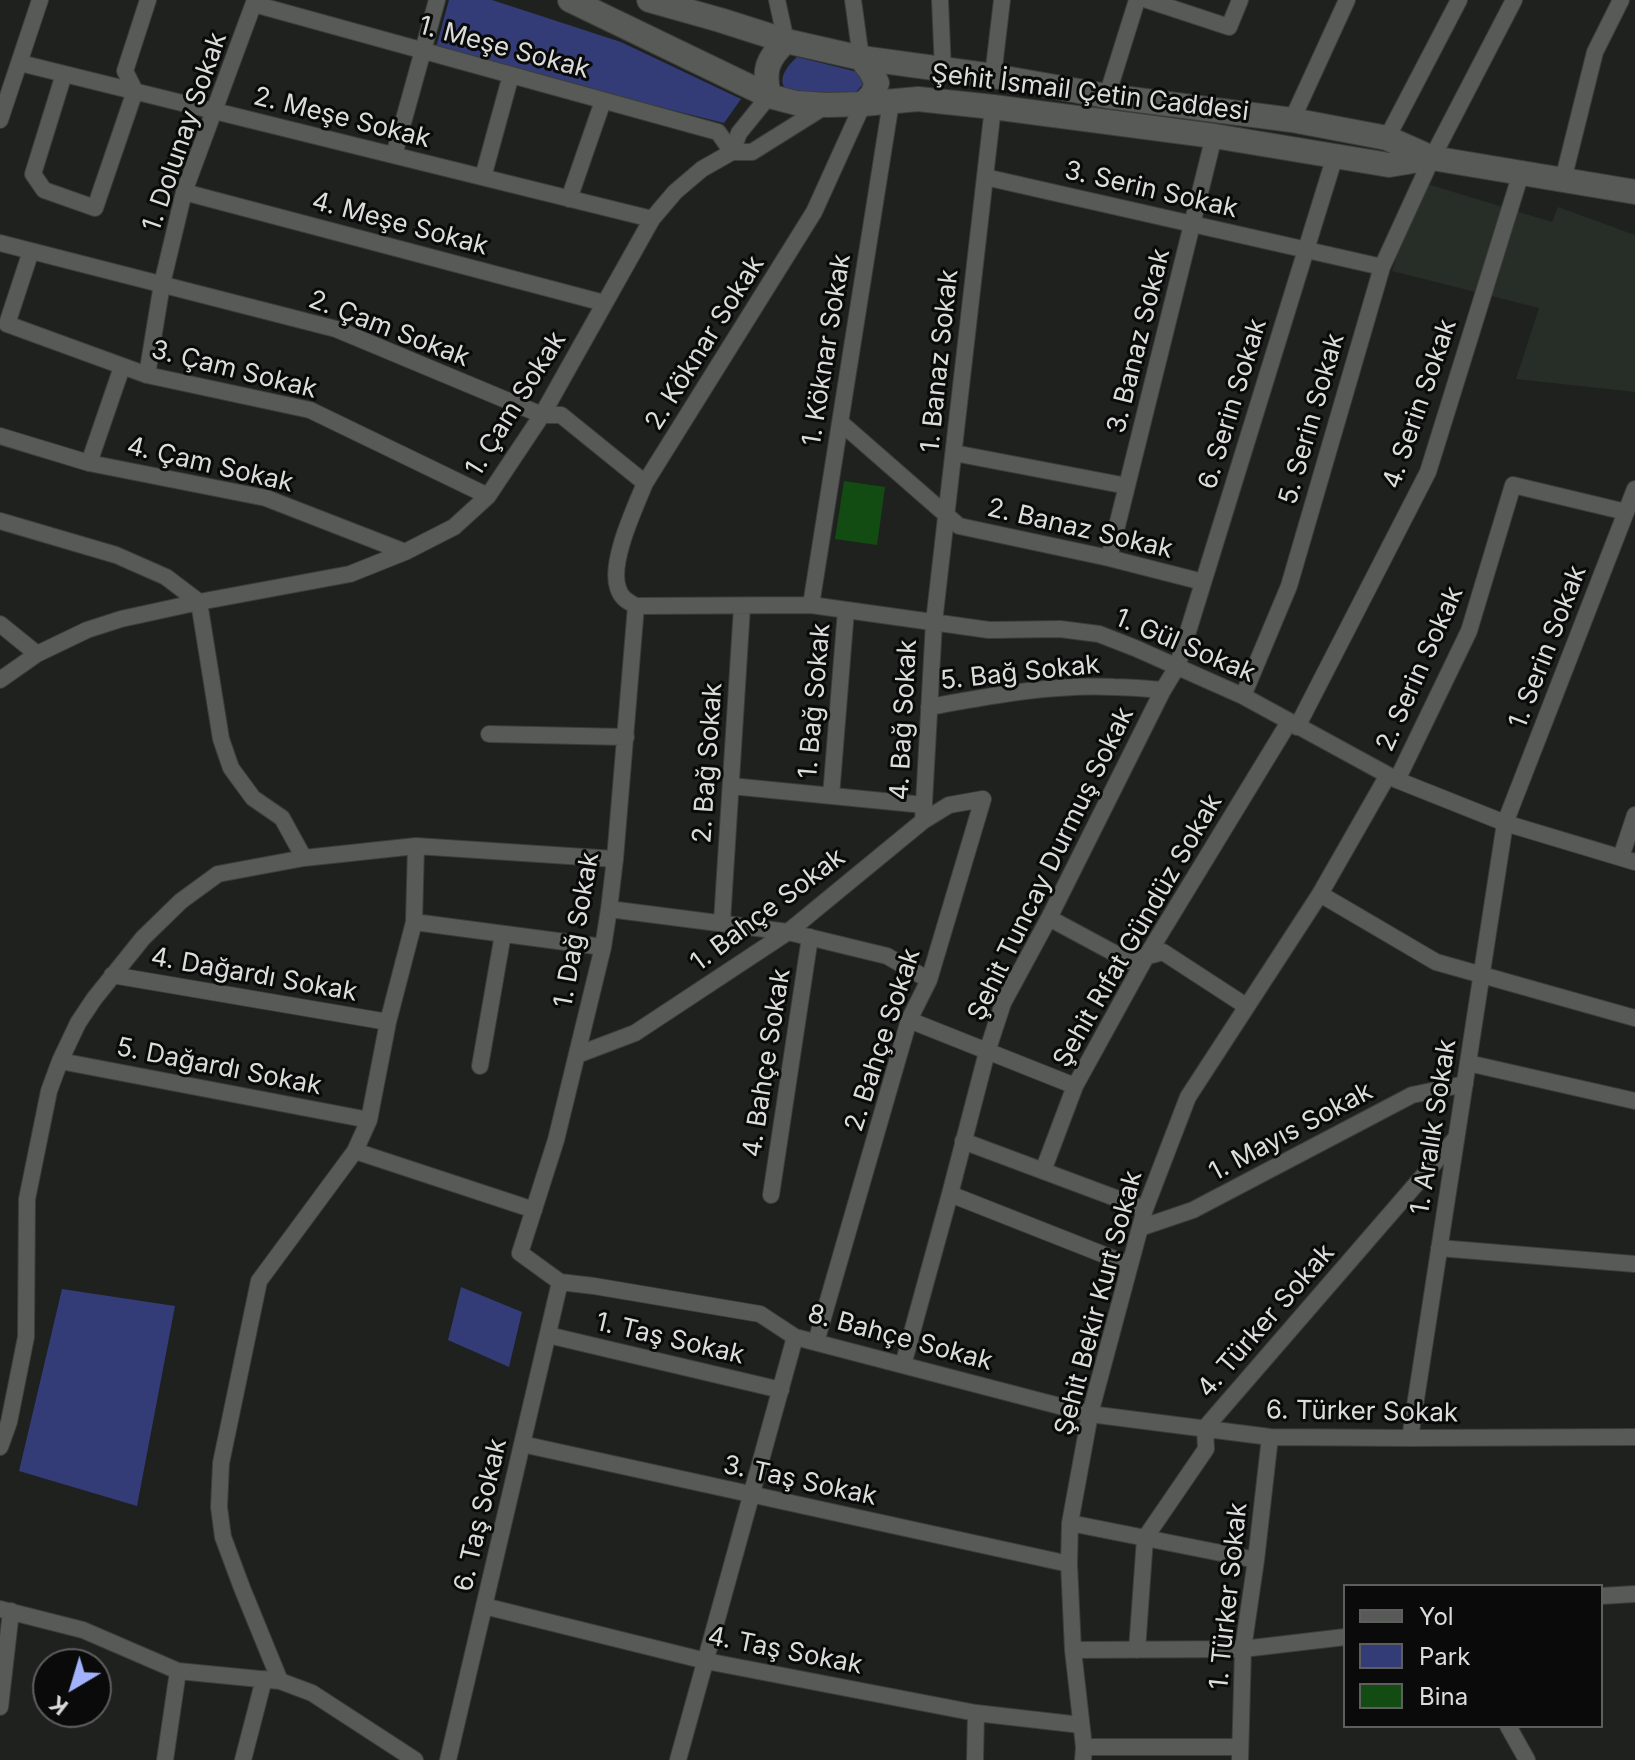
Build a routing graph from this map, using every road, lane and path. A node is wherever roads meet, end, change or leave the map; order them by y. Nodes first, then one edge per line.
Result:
1 (40, 0) edge
2 (148, 0) edge
3 (437, 0) edge
4 (570, 0) edge
5 (649, 0) edge
6 (777, 0) edge
7 (853, 0) edge
8 (940, 0) edge
9 (1002, 0) edge
10 (1137, 0) edge
11 (1147, 0) edge
12 (1240, 0) edge
13 (1347, 0) edge
14 (1459, 0) edge
15 (1514, 0) edge
16 (1621, 0) edge
17 (255, 2) edge
18 (717, 10) edge
19 (786, 41) junction
20 (423, 51) junction
21 (861, 58) junction
22 (20, 63) junction
23 (943, 71) junction
24 (64, 74) junction
25 (511, 75) junction
26 (993, 76) junction
27 (135, 91) junction
28 (769, 96) junction
29 (1107, 96) junction
30 (603, 101) junction
31 (891, 102) junction
32 (863, 104) junction
33 (827, 105) junction
34 (993, 107) junction
35 (1217, 110) junction
36 (213, 111) junction
37 (0, 120) edge
38 (1292, 120) junction
39 (1214, 136) junction
40 (1387, 138) junction
41 (732, 152) junction
42 (394, 155) junction
43 (1335, 156) junction
44 (1432, 158) junction
45 (1521, 173) junction
46 (483, 177) junction
47 (985, 177) junction
48 (1563, 180) junction
49 (184, 192) junction
50 (1635, 192) edge
51 (569, 199) junction
52 (652, 219) junction
53 (1192, 224) junction
54 (0, 243) edge
55 (1306, 250) junction
56 (31, 251) junction
57 (1382, 267) junction
58 (162, 284) junction
59 (604, 303) junction
60 (122, 367) junction
61 (147, 375) junction
62 (542, 415) junction
63 (840, 422) junction
64 (0, 436) edge
65 (954, 453) junction
66 (89, 463) junction
67 (645, 483) junction
68 (1127, 486) junction
69 (1635, 489) edge
70 (488, 496) junction
71 (1626, 512) junction
72 (947, 514) junction
73 (0, 521) edge
74 (405, 552) junction
75 (1109, 558) junction
76 (1203, 582) junction
77 (199, 602) junction
78 (811, 605) junction
79 (636, 606) junction
80 (742, 607) junction
81 (846, 610) junction
82 (934, 622) junction
83 (0, 624) edge
84 (37, 654) junction
85 (1177, 667) junction
86 (0, 680) edge
87 (1163, 690) junction
88 (1243, 696) junction
89 (929, 707) junction
90 (1293, 724) junction
91 (489, 734) dead end
92 (626, 737) junction
93 (1393, 777) junction
94 (731, 786) junction
95 (831, 796) junction
96 (983, 799) joint
97 (923, 813) junction
98 (1635, 815) edge
99 (1505, 823) junction
100 (416, 846) junction
101 (304, 858) junction
102 (615, 859) junction
103 (1628, 859) edge
104 (1320, 894) junction
105 (609, 909) junction
106 (1049, 918) junction
107 (414, 922) junction
108 (722, 922) junction
109 (788, 932) junction
110 (503, 934) junction
111 (810, 937) junction
112 (603, 947) junction
113 (1146, 957) junction
114 (112, 975) junction
115 (1481, 975) junction
116 (929, 980) junction
117 (1246, 1006) junction
118 (1635, 1018) edge
119 (909, 1020) junction
120 (388, 1022) junction
121 (987, 1052) junction
122 (577, 1055) junction
123 (60, 1061) junction
124 (1468, 1063) junction
125 (480, 1066) dead end
126 (1465, 1084) junction
127 (1075, 1086) junction
128 (1635, 1101) edge
129 (369, 1120) junction
130 (1457, 1136) junction
131 (963, 1141) junction
132 (355, 1151) junction
133 (1043, 1171) junction
134 (950, 1194) junction
135 (771, 1195) dead end
136 (1145, 1209) junction
137 (534, 1210) junction
138 (1140, 1228) junction
139 (1439, 1248) junction
140 (520, 1253) joint
141 (1635, 1264) edge
142 (1130, 1265) junction
143 (560, 1282) junction
144 (548, 1335) junction
145 (795, 1337) junction
146 (816, 1342) junction
147 (903, 1365) junction
148 (781, 1390) junction
149 (1090, 1414) junction
150 (1205, 1428) junction
151 (1270, 1437) junction
152 (1635, 1437) edge
153 (1410, 1438) junction
154 (522, 1444) junction
155 (0, 1447) edge
156 (752, 1494) junction
157 (1070, 1523) junction
158 (1145, 1538) junction
159 (1256, 1560) junction
160 (1069, 1564) junction
161 (1635, 1594) edge
162 (1603, 1596) edge
163 (484, 1606) junction
164 (6, 1610) edge
165 (1343, 1637) edge
166 (1243, 1649) junction
167 (1073, 1650) junction
168 (1137, 1650) junction
169 (706, 1661) junction
170 (178, 1671) junction
171 (272, 1680) junction
172 (0, 1707) edge
173 (976, 1713) junction
174 (1081, 1725) junction
175 (1509, 1728) edge
176 (1084, 1754) edge
177 (1240, 1754) edge
178 (165, 1760) edge
179 (243, 1760) edge
180 (413, 1760) edge
181 (448, 1760) edge
182 (678, 1760) edge
183 (975, 1760) edge
184 (1527, 1760) edge

1 - 22 street
2 - 27 street
3 - 20 street
4 - 28 street, Şehit İsmail Çetin Caddesi
5 - 18 street, Şehit İsmail Çetin Caddesi
6 - 19 street
7 - 21 street
8 - 23 street
9 - 26 street
10 - 29 street
11 - 12 street
13 - 38 street
14 - 40 street
15 - 44 street, 5. Serin Sokak
16 - 48 street
17 - 20 street, 1. Meşe Sokak
17 - 36 street, 1. Dolunay Sokak
18 - 19 street, Şehit İsmail Çetin Caddesi
19 - 21 street, Şehit İsmail Çetin Caddesi
19 - 28 street
20 - 25 street, 1. Meşe Sokak
20 - 42 street
21 - 23 street, Şehit İsmail Çetin Caddesi
21 - 32 street
22 - 24 street, 2. Meşe Sokak
22 - 37 street
23 - 26 street, Şehit İsmail Çetin Caddesi
24 - 27 street, 2. Meşe Sokak
24 - 27 street
25 - 30 street, 1. Meşe Sokak
25 - 46 street
26 - 29 street, Şehit İsmail Çetin Caddesi
27 - 36 street, 2. Meşe Sokak
28 - 33 street, Şehit İsmail Çetin Caddesi
28 - 41 street
29 - 35 street, Şehit İsmail Çetin Caddesi
30 - 41 street, 1. Meşe Sokak
30 - 51 street
31 - 32 street, Şehit İsmail Çetin Caddesi
31 - 34 street, Şehit İsmail Çetin Caddesi
31 - 63 street, 1. Köknar Sokak
32 - 33 street, Şehit İsmail Çetin Caddesi
32 - 67 street, 2. Köknar Sokak
33 - 41 street
34 - 39 street, Şehit İsmail Çetin Caddesi
34 - 47 street, 1. Banaz Sokak
35 - 38 street, Şehit İsmail Çetin Caddesi
35 - 39 street
36 - 42 street, 2. Meşe Sokak
36 - 49 street, 1. Dolunay Sokak
38 - 40 street, Şehit İsmail Çetin Caddesi
39 - 43 street, Şehit İsmail Çetin Caddesi
39 - 53 street, 3. Banaz Sokak
40 - 44 street, Şehit İsmail Çetin Caddesi
41 - 52 street, 1. Çam Sokak
42 - 46 street, 2. Meşe Sokak
43 - 44 street, Şehit İsmail Çetin Caddesi
43 - 55 street, 6. Serin Sokak
44 - 45 street, Şehit İsmail Çetin Caddesi
44 - 57 street, 5. Serin Sokak
45 - 48 street, Şehit İsmail Çetin Caddesi
45 - 90 street, 4. Serin Sokak
46 - 51 street, 2. Meşe Sokak
47 - 53 street, 3. Serin Sokak
47 - 65 street, 1. Banaz Sokak
48 - 50 street, Şehit İsmail Çetin Caddesi
49 - 58 street, 1. Dolunay Sokak
49 - 59 street, 4. Meşe Sokak
51 - 52 street, 2. Meşe Sokak
52 - 59 street, 1. Çam Sokak
53 - 55 street, 3. Serin Sokak
53 - 68 street, 3. Banaz Sokak
54 - 56 street, 2. Çam Sokak
55 - 57 street, 3. Serin Sokak
55 - 76 street, 6. Serin Sokak
56 - 58 street, 2. Çam Sokak
56 - 60 street, 3. Çam Sokak
57 - 88 street, 5. Serin Sokak
58 - 61 street, 1. Dolunay Sokak
58 - 62 street, 2. Çam Sokak
59 - 62 street, 1. Çam Sokak
60 - 61 street, 3. Çam Sokak
60 - 66 street
61 - 70 street, 3. Çam Sokak
62 - 67 street, 2. Çam Sokak
62 - 70 street, 1. Çam Sokak
63 - 72 street, 2. Banaz Sokak
63 - 78 street, 1. Köknar Sokak
64 - 66 street, 4. Çam Sokak
65 - 68 street
65 - 72 street, 1. Banaz Sokak
66 - 74 street, 4. Çam Sokak
67 - 79 street, 2. Köknar Sokak
68 - 75 street, 3. Banaz Sokak
69 - 71 street, 1. Serin Sokak
70 - 74 street, 1. Çam Sokak
71 - 93 street, 2. Serin Sokak
71 - 99 street, 1. Serin Sokak
72 - 75 street, 2. Banaz Sokak
72 - 82 street, 1. Banaz Sokak
73 - 77 street
74 - 77 street, 1. Çam Sokak
75 - 76 street, 2. Banaz Sokak
76 - 85 street, 6. Serin Sokak
77 - 84 street, 1. Çam Sokak
77 - 101 street
78 - 80 street, 1. Gül Sokak
78 - 81 street, 1. Gül Sokak
79 - 80 street, 1. Gül Sokak
79 - 92 street, 1. Dağ Sokak
80 - 94 street, 2. Bağ Sokak
81 - 82 street, 1. Gül Sokak
81 - 95 street, 1. Bağ Sokak
82 - 85 street, 1. Gül Sokak
82 - 89 street, 4. Bağ Sokak
83 - 84 street
84 - 86 street, 1. Çam Sokak
85 - 87 street, Şehit Tuncay Durmuş Sokak
85 - 88 street, 1. Gül Sokak
87 - 89 street, 5. Bağ Sokak
87 - 106 street, Şehit Tuncay Durmuş Sokak
88 - 90 street, 1. Gül Sokak
89 - 97 street, 4. Bağ Sokak
90 - 93 street, 1. Gül Sokak
90 - 113 street, Şehit Rıfat Gündüz Sokak
91 - 92 street
92 - 102 street, 1. Dağ Sokak
93 - 99 street, 1. Gül Sokak
93 - 104 street, Şehit Bekir Kurt Sokak
94 - 95 street
94 - 108 street, 2. Bağ Sokak
95 - 97 street
96 - 97 street, 1. Bahçe Sokak
96 - 116 street, 2. Bahçe Sokak
97 - 109 street, 1. Bahçe Sokak
98 - 103 street
99 - 103 street, 1. Gül Sokak
99 - 115 street, 1. Aralık Sokak
100 - 101 street
100 - 102 street
100 - 107 street
101 - 114 street
102 - 105 street, 1. Dağ Sokak
104 - 115 street
104 - 117 street, Şehit Bekir Kurt Sokak
105 - 108 street
105 - 112 street, 1. Dağ Sokak
106 - 113 street
106 - 121 street, Şehit Tuncay Durmuş Sokak
107 - 110 street
107 - 120 street
108 - 109 street
109 - 111 street
109 - 122 street, 1. Bahçe Sokak
110 - 112 street
110 - 125 street
111 - 116 street
111 - 135 street, 4. Bahçe Sokak
112 - 122 street, 1. Dağ Sokak
113 - 117 street
113 - 127 street, Şehit Rıfat Gündüz Sokak
114 - 120 street, 4. Dağardı Sokak
114 - 123 street
115 - 118 street
115 - 124 street, 1. Aralık Sokak
116 - 119 street, 2. Bahçe Sokak
117 - 136 street, Şehit Bekir Kurt Sokak
119 - 121 street
119 - 146 street, 2. Bahçe Sokak
120 - 129 street
121 - 127 street
121 - 131 street, Şehit Tuncay Durmuş Sokak
122 - 137 street, 1. Dağ Sokak
123 - 129 street, 5. Dağardı Sokak
123 - 155 street
124 - 126 street, 1. Aralık Sokak
124 - 128 street
126 - 130 street, 1. Aralık Sokak
126 - 138 street, 1. Mayıs Sokak
127 - 133 street, Şehit Rıfat Gündüz Sokak
129 - 132 street
130 - 139 street, 1. Aralık Sokak
130 - 150 street, 4. Türker Sokak
131 - 133 street
131 - 134 street, Şehit Tuncay Durmuş Sokak
132 - 137 street
132 - 171 street
133 - 136 street
134 - 142 street
134 - 147 street, Şehit Tuncay Durmuş Sokak
136 - 138 street, Şehit Bekir Kurt Sokak
137 - 140 street, 1. Dağ Sokak
138 - 142 street, Şehit Bekir Kurt Sokak
139 - 141 street
139 - 153 street, 1. Aralık Sokak
140 - 143 street, 8. Bahçe Sokak
142 - 149 street, Şehit Bekir Kurt Sokak
143 - 144 street, 6. Taş Sokak
143 - 145 street, 8. Bahçe Sokak
144 - 148 street, 1. Taş Sokak
144 - 154 street, 6. Taş Sokak
145 - 146 street, 8. Bahçe Sokak
145 - 148 street
146 - 147 street, 8. Bahçe Sokak
147 - 149 street, 8. Bahçe Sokak
148 - 156 street
149 - 150 street, 6. Türker Sokak
149 - 157 street, Şehit Bekir Kurt Sokak
150 - 151 street, 6. Türker Sokak
150 - 158 street, 4. Türker Sokak
151 - 153 street, 6. Türker Sokak
151 - 159 street, 1. Türker Sokak
152 - 153 street, 6. Türker Sokak
154 - 156 street, 3. Taş Sokak
154 - 163 street, 6. Taş Sokak
156 - 160 street, 3. Taş Sokak
156 - 169 street
157 - 158 street
157 - 160 street, Şehit Bekir Kurt Sokak
158 - 159 street
158 - 168 street
159 - 166 street, 1. Türker Sokak
160 - 167 street, Şehit Bekir Kurt Sokak
161 - 162 street
163 - 169 street, 4. Taş Sokak
163 - 181 street, 6. Taş Sokak
164 - 170 street
164 - 172 street
165 - 166 street
166 - 168 street
166 - 177 street, 1. Türker Sokak
167 - 168 street
167 - 174 street, Şehit Bekir Kurt Sokak
169 - 173 street, 4. Taş Sokak
169 - 182 street
170 - 171 street
170 - 178 street
171 - 179 street
171 - 180 street
173 - 174 street, 4. Taş Sokak
173 - 183 street
174 - 176 street, Şehit Bekir Kurt Sokak
175 - 184 street
176 - 177 street

